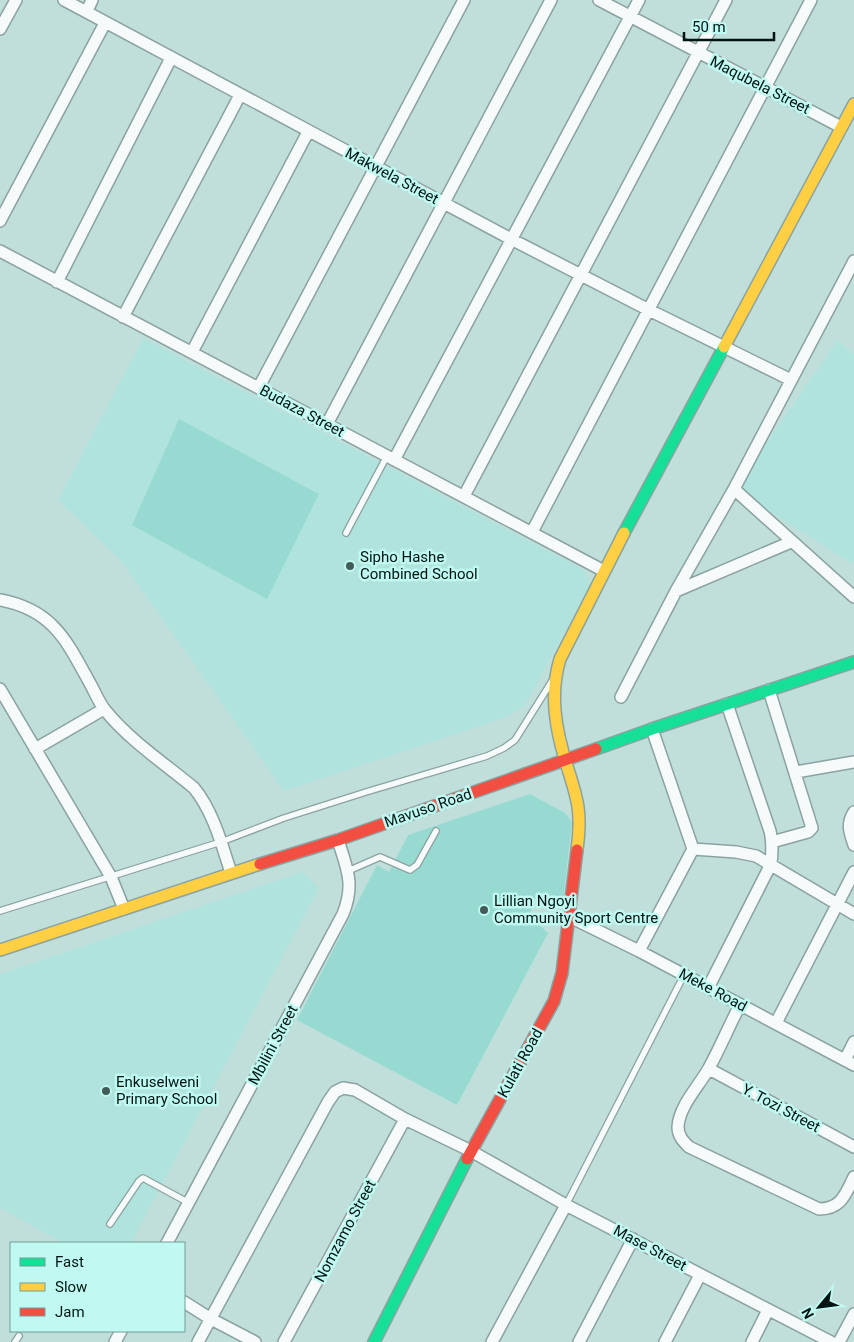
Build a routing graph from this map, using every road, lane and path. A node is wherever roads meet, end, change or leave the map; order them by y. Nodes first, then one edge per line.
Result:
1 (16, 0) edge
2 (64, 0) edge
3 (92, 0) edge
4 (464, 0) edge
5 (551, 0) edge
6 (599, 0) edge
7 (639, 0) edge
8 (726, 0) edge
9 (811, 0) edge
10 (87, 11) junction
11 (630, 16) junction
12 (105, 23) junction
13 (0, 29) edge
14 (698, 53) junction
15 (171, 58) junction
16 (765, 87) junction
17 (240, 95) junction
18 (853, 108) edge
19 (841, 127) junction
20 (308, 132) junction
21 (376, 167) junction
22 (443, 204) junction
23 (0, 221) edge
24 (511, 239) junction
25 (0, 251) edge
26 (854, 261) edge
27 (580, 274) junction
28 (58, 282) junction
29 (648, 310) junction
30 (123, 317) junction
31 (723, 347) junction
32 (192, 352) junction
33 (791, 380) junction
34 (259, 387) junction
35 (328, 424) junction
36 (390, 458) junction
37 (734, 489) junction
38 (464, 496) junction
39 (532, 532) junction
40 (346, 534) dead end
41 (792, 542) junction
42 (604, 571) junction
43 (676, 591) junction
44 (854, 598) edge
45 (0, 600) edge
46 (854, 662) edge
47 (555, 675) junction
48 (0, 689) edge
49 (769, 690) junction
50 (621, 697) dead end
51 (727, 704) junction
52 (104, 709) junction
53 (652, 729) junction
54 (36, 749) junction
55 (565, 761) junction
56 (854, 762) edge
57 (796, 772) junction
58 (854, 812) edge
59 (436, 830) dead end
60 (338, 840) junction
61 (221, 842) junction
62 (772, 842) junction
63 (854, 845) edge
64 (693, 849) junction
65 (771, 864) junction
66 (348, 871) junction
67 (854, 872) edge
68 (232, 873) junction
69 (110, 877) junction
70 (838, 905) junction
71 (124, 909) junction
72 (0, 911) edge
73 (854, 914) edge
74 (570, 917) junction
75 (0, 950) edge
76 (639, 951) junction
77 (684, 975) junction
78 (708, 988) junction
79 (740, 1005) junction
80 (776, 1023) junction
81 (854, 1042) edge
82 (849, 1062) edge
83 (709, 1069) junction
84 (405, 1119) junction
85 (854, 1147) edge
86 (471, 1151) junction
87 (854, 1177) edge
88 (188, 1203) junction
89 (566, 1204) junction
90 (110, 1224) dead end
91 (633, 1239) junction
92 (168, 1242) edge
93 (700, 1275) junction
94 (185, 1303) edge
95 (768, 1310) junction
96 (854, 1314) edge
97 (211, 1318) junction
98 (198, 1342) edge
99 (255, 1342) edge
100 (284, 1342) edge
101 (374, 1342) edge
102 (492, 1342) edge
103 (579, 1342) edge
104 (665, 1342) edge
105 (752, 1342) edge
106 (831, 1342) edge
107 (839, 1342) edge

1 - 13 street
2 - 10 street, Makwela Street
3 - 10 street
4 - 21 street
5 - 22 street
6 - 11 street, Maqubela Street
7 - 11 street
8 - 14 street
9 - 16 street
10 - 12 street, Makwela Street
11 - 14 street, Maqubela Street
11 - 24 street
12 - 15 street, Makwela Street
12 - 23 street
14 - 16 street, Maqubela Street
14 - 27 street
15 - 17 street, Makwela Street
15 - 28 street
16 - 19 street, Maqubela Street
16 - 29 street
17 - 20 street, Makwela Street
17 - 30 street
18 - 19 street
19 - 31 street
20 - 21 street, Makwela Street
20 - 32 street
21 - 22 street, Makwela Street
21 - 34 street
22 - 24 street, Makwela Street
22 - 35 street
24 - 27 street, Makwela Street
24 - 36 street
25 - 28 street, Budaza Street
26 - 33 street
27 - 29 street, Makwela Street
27 - 38 street
28 - 30 street, Budaza Street
29 - 31 street, Makwela Street
29 - 39 street
30 - 32 street, Budaza Street
31 - 33 street, Makwela Street
31 - 42 street
32 - 34 street, Budaza Street
33 - 37 street
34 - 35 street, Budaza Street
35 - 36 street, Budaza Street
36 - 38 street, Budaza Street
36 - 40 lane
37 - 41 street
37 - 43 street
38 - 39 street, Budaza Street
39 - 42 street, Budaza Street
41 - 43 street
41 - 44 street
42 - 47 street
43 - 50 street
45 - 52 street
46 - 49 street, Mavuso Road
47 - 55 street, Kulati Road
47 - 61 lane
48 - 54 street
49 - 51 street, Mavuso Road
49 - 57 street
51 - 53 street, Mavuso Road
51 - 62 street
52 - 54 street
52 - 61 street
53 - 55 street, Mavuso Road
53 - 64 street
54 - 69 street
55 - 60 street, Mavuso Road
55 - 74 street, Kulati Road
56 - 57 street
57 - 62 street
58 - 63 street
59 - 66 lane
60 - 66 street, Mbilini Street
60 - 68 street, Mavuso Road
61 - 68 street
61 - 69 lane
62 - 65 street
64 - 65 street
64 - 76 street
65 - 70 street
65 - 78 street
66 - 88 street, Mbilini Street
67 - 70 street
68 - 71 street, Mavuso Road
69 - 71 street
69 - 72 lane
70 - 73 street
70 - 80 street
71 - 75 street, Mavuso Road
74 - 76 street, Meke Road
74 - 86 street, Kulati Road
76 - 77 street, Meke Road
77 - 78 street, Meke Road
77 - 89 lane
78 - 79 street, Meke Road
79 - 80 street, Meke Road
79 - 83 street
80 - 82 street, Meke Road
81 - 82 street
83 - 85 street, Y. Tozi Street
83 - 87 street
84 - 86 street, Mase Street
84 - 97 street, Mase Street
84 - 100 street, Nomzamo Street
86 - 89 street, Mase Street
86 - 101 street, Kulati Road
88 - 90 lane
88 - 92 street, Mbilini Street
89 - 91 street, Mase Street
89 - 102 street
91 - 93 street, Mase Street
91 - 103 street
93 - 95 street, Mase Street
93 - 104 street
94 - 97 street
95 - 105 street
95 - 106 street, Mase Street
96 - 107 street
97 - 98 street
97 - 99 street

